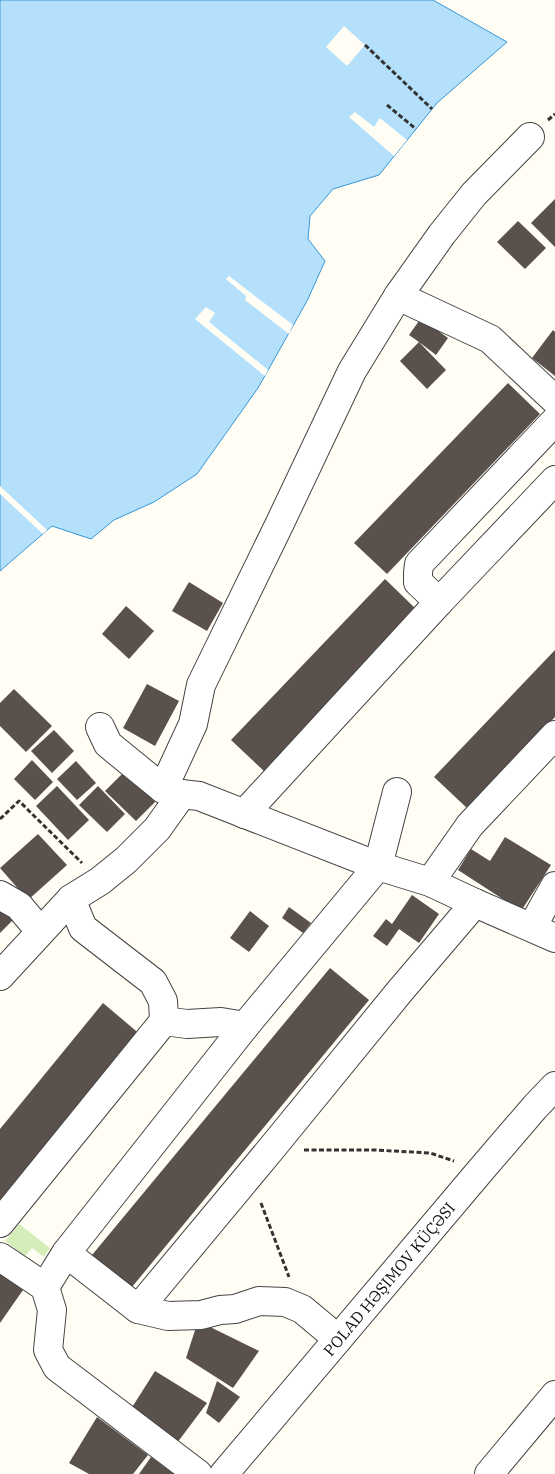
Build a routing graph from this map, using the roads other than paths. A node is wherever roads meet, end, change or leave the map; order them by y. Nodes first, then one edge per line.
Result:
1 (530, 138) dead end
2 (398, 296) junction
3 (555, 400) edge
4 (555, 421) edge
5 (555, 480) edge
6 (439, 602) junction
7 (100, 728) dead end
8 (555, 735) edge
9 (172, 792) junction
10 (397, 792) dead end
11 (244, 814) junction
12 (378, 866) junction
13 (430, 882) junction
14 (555, 886) edge
15 (0, 895) edge
16 (71, 899) junction
17 (475, 904) junction
18 (40, 931) junction
19 (543, 932) edge
20 (0, 976) edge
21 (164, 1021) junction
22 (246, 1026) junction
23 (555, 1086) edge
24 (0, 1223) edge
25 (66, 1253) junction
26 (0, 1257) edge
27 (45, 1287) junction
28 (138, 1309) junction
29 (338, 1339) junction
30 (555, 1395) edge
31 (198, 1474) edge
32 (224, 1474) edge
33 (489, 1474) edge

1 - 2 street
2 - 3 street
2 - 9 street
4 - 6 street
5 - 6 street
6 - 11 street
7 - 9 street
8 - 13 street
9 - 11 street
9 - 16 street
10 - 12 street
11 - 12 street
12 - 13 street
12 - 22 street
13 - 17 street
14 - 19 street
15 - 18 street
16 - 18 street
16 - 21 street
17 - 19 street
17 - 28 street
18 - 20 street
21 - 22 street
21 - 24 street
22 - 25 street
23 - 29 street, POLAD HƏŞIMOV KÜÇƏSI
25 - 27 street
25 - 28 street
26 - 27 street
27 - 31 street
28 - 29 street
29 - 32 street, POLAD HƏŞIMOV KÜÇƏSI
30 - 33 street

